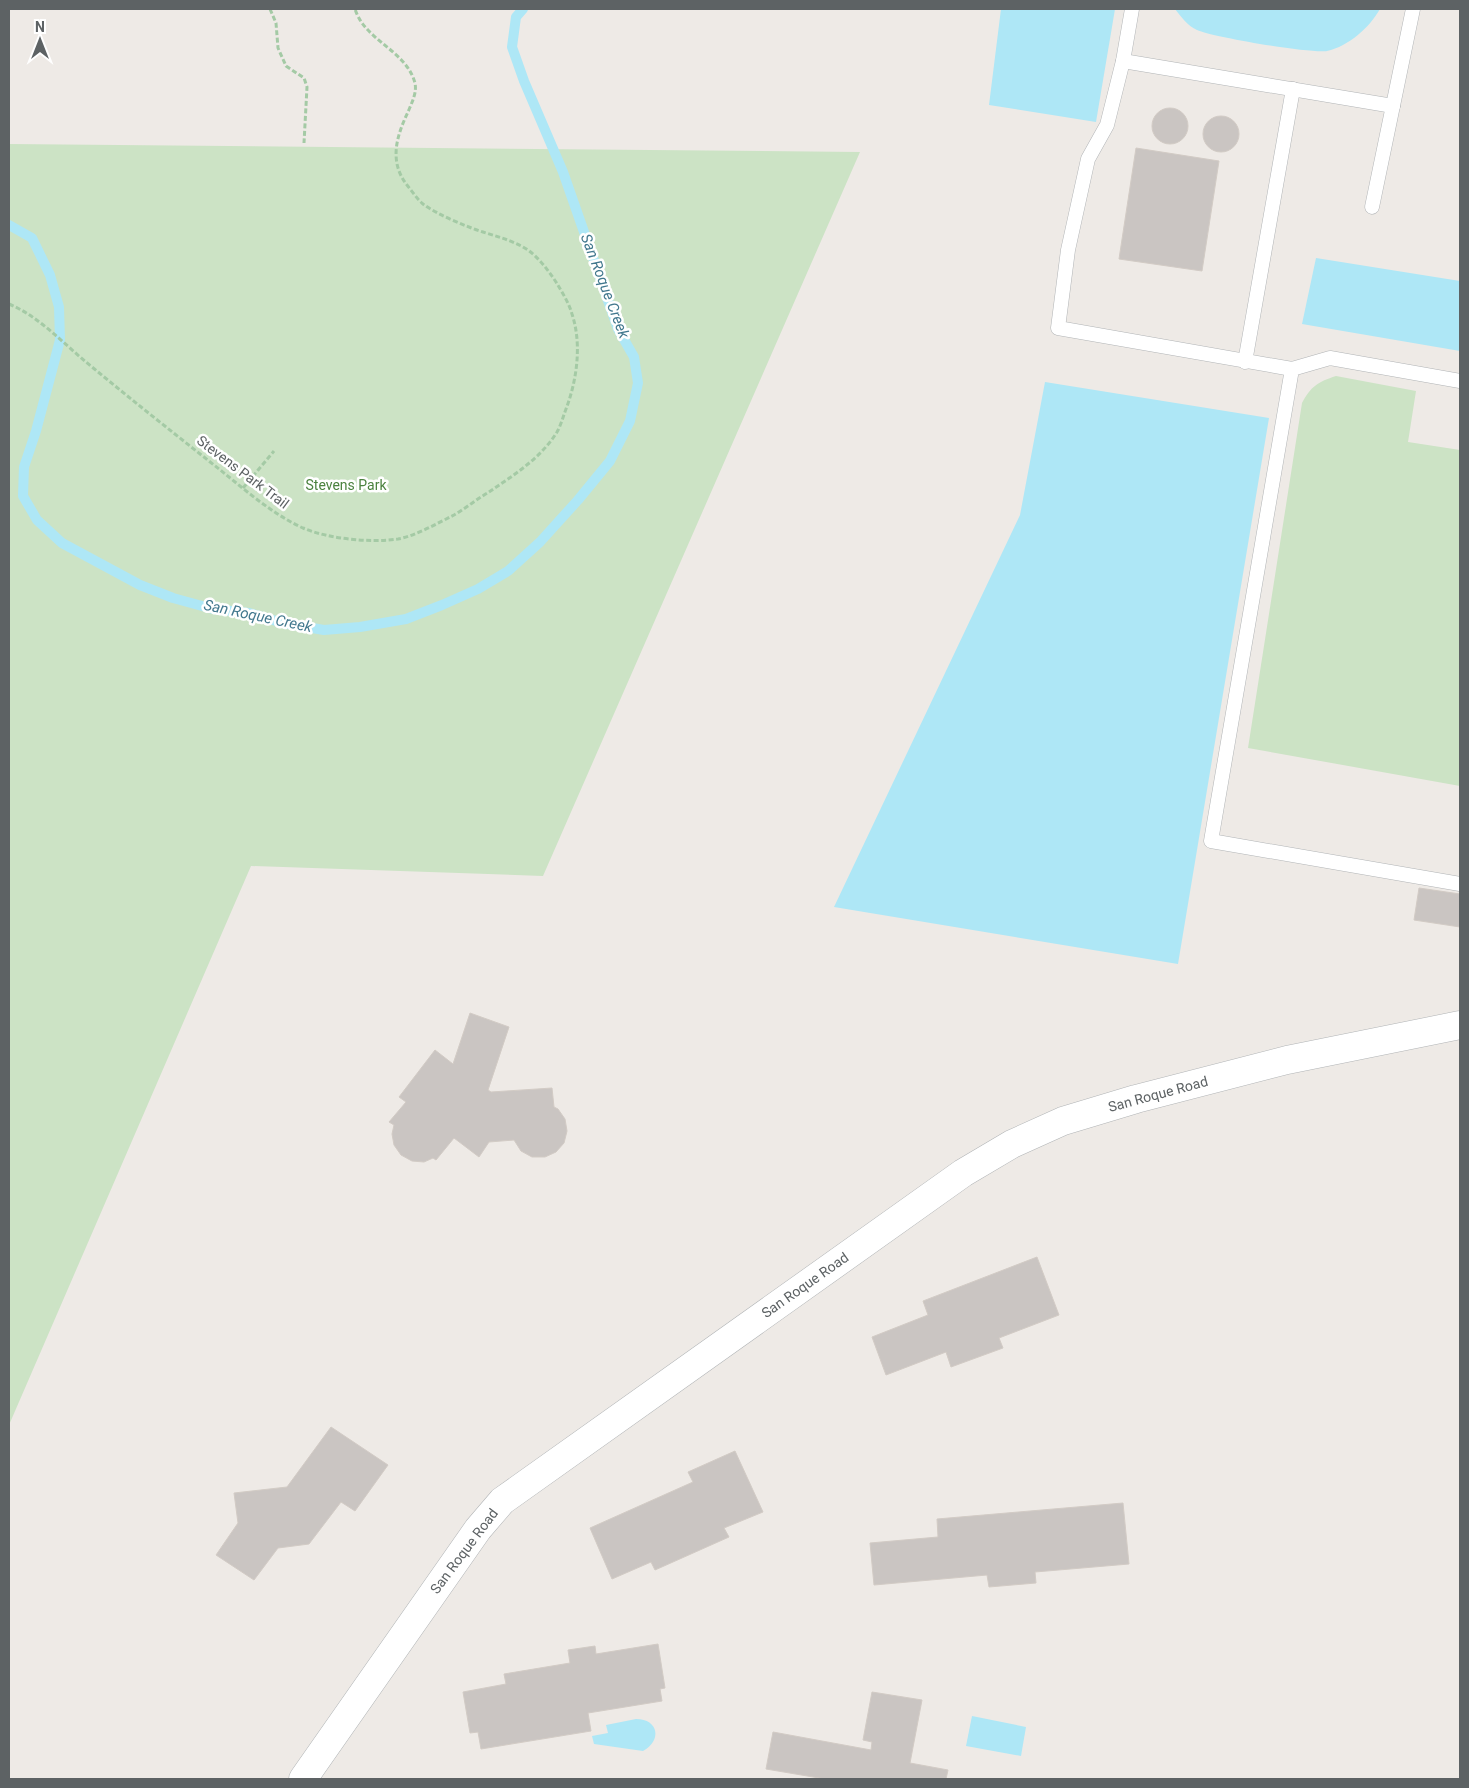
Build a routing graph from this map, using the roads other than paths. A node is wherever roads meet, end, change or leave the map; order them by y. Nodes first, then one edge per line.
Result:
1 (1132, 9) edge
2 (1413, 9) edge
3 (1123, 61) junction
4 (1293, 89) junction
5 (1392, 106) junction
6 (1372, 207) dead end
7 (1245, 362) junction
8 (1292, 369) junction
9 (1460, 381) edge
10 (1460, 884) edge
11 (1460, 1025) edge
12 (303, 1779) edge

1 - 3 lane
2 - 5 lane
3 - 4 lane
3 - 7 lane
4 - 5 lane
4 - 7 lane
5 - 6 lane
7 - 8 lane
8 - 9 lane
8 - 10 lane
11 - 12 street, San Roque Road

